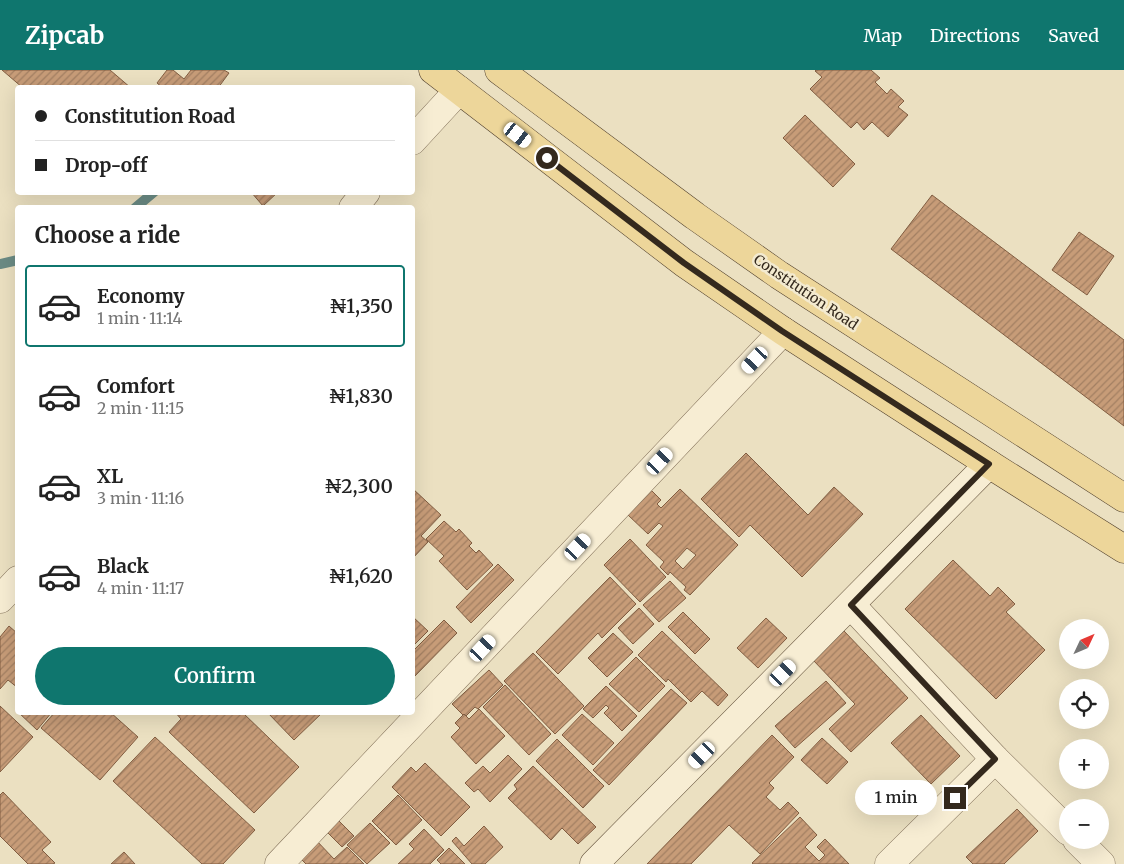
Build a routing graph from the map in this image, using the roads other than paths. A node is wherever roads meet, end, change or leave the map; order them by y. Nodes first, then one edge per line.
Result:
1 (434, 70) edge
2 (499, 70) edge
3 (459, 90) junction
4 (415, 138) edge
5 (364, 195) edge
6 (355, 205) edge
7 (782, 331) junction
8 (989, 464) junction
9 (1124, 498) edge
10 (1124, 549) edge
11 (15, 583) edge
12 (0, 599) edge
13 (851, 605) junction
14 (995, 759) junction
15 (1059, 822) edge
16 (1086, 849) edge
17 (279, 864) edge
18 (594, 864) edge
19 (889, 864) edge
20 (1101, 864) edge

1 - 3 main road
2 - 9 main road, Constitution Road
3 - 4 street
3 - 7 main road
5 - 6 street
7 - 8 main road
7 - 17 street
8 - 10 main road
8 - 13 street
11 - 12 street
13 - 14 street
13 - 18 street
14 - 15 street
14 - 19 street
16 - 20 street

